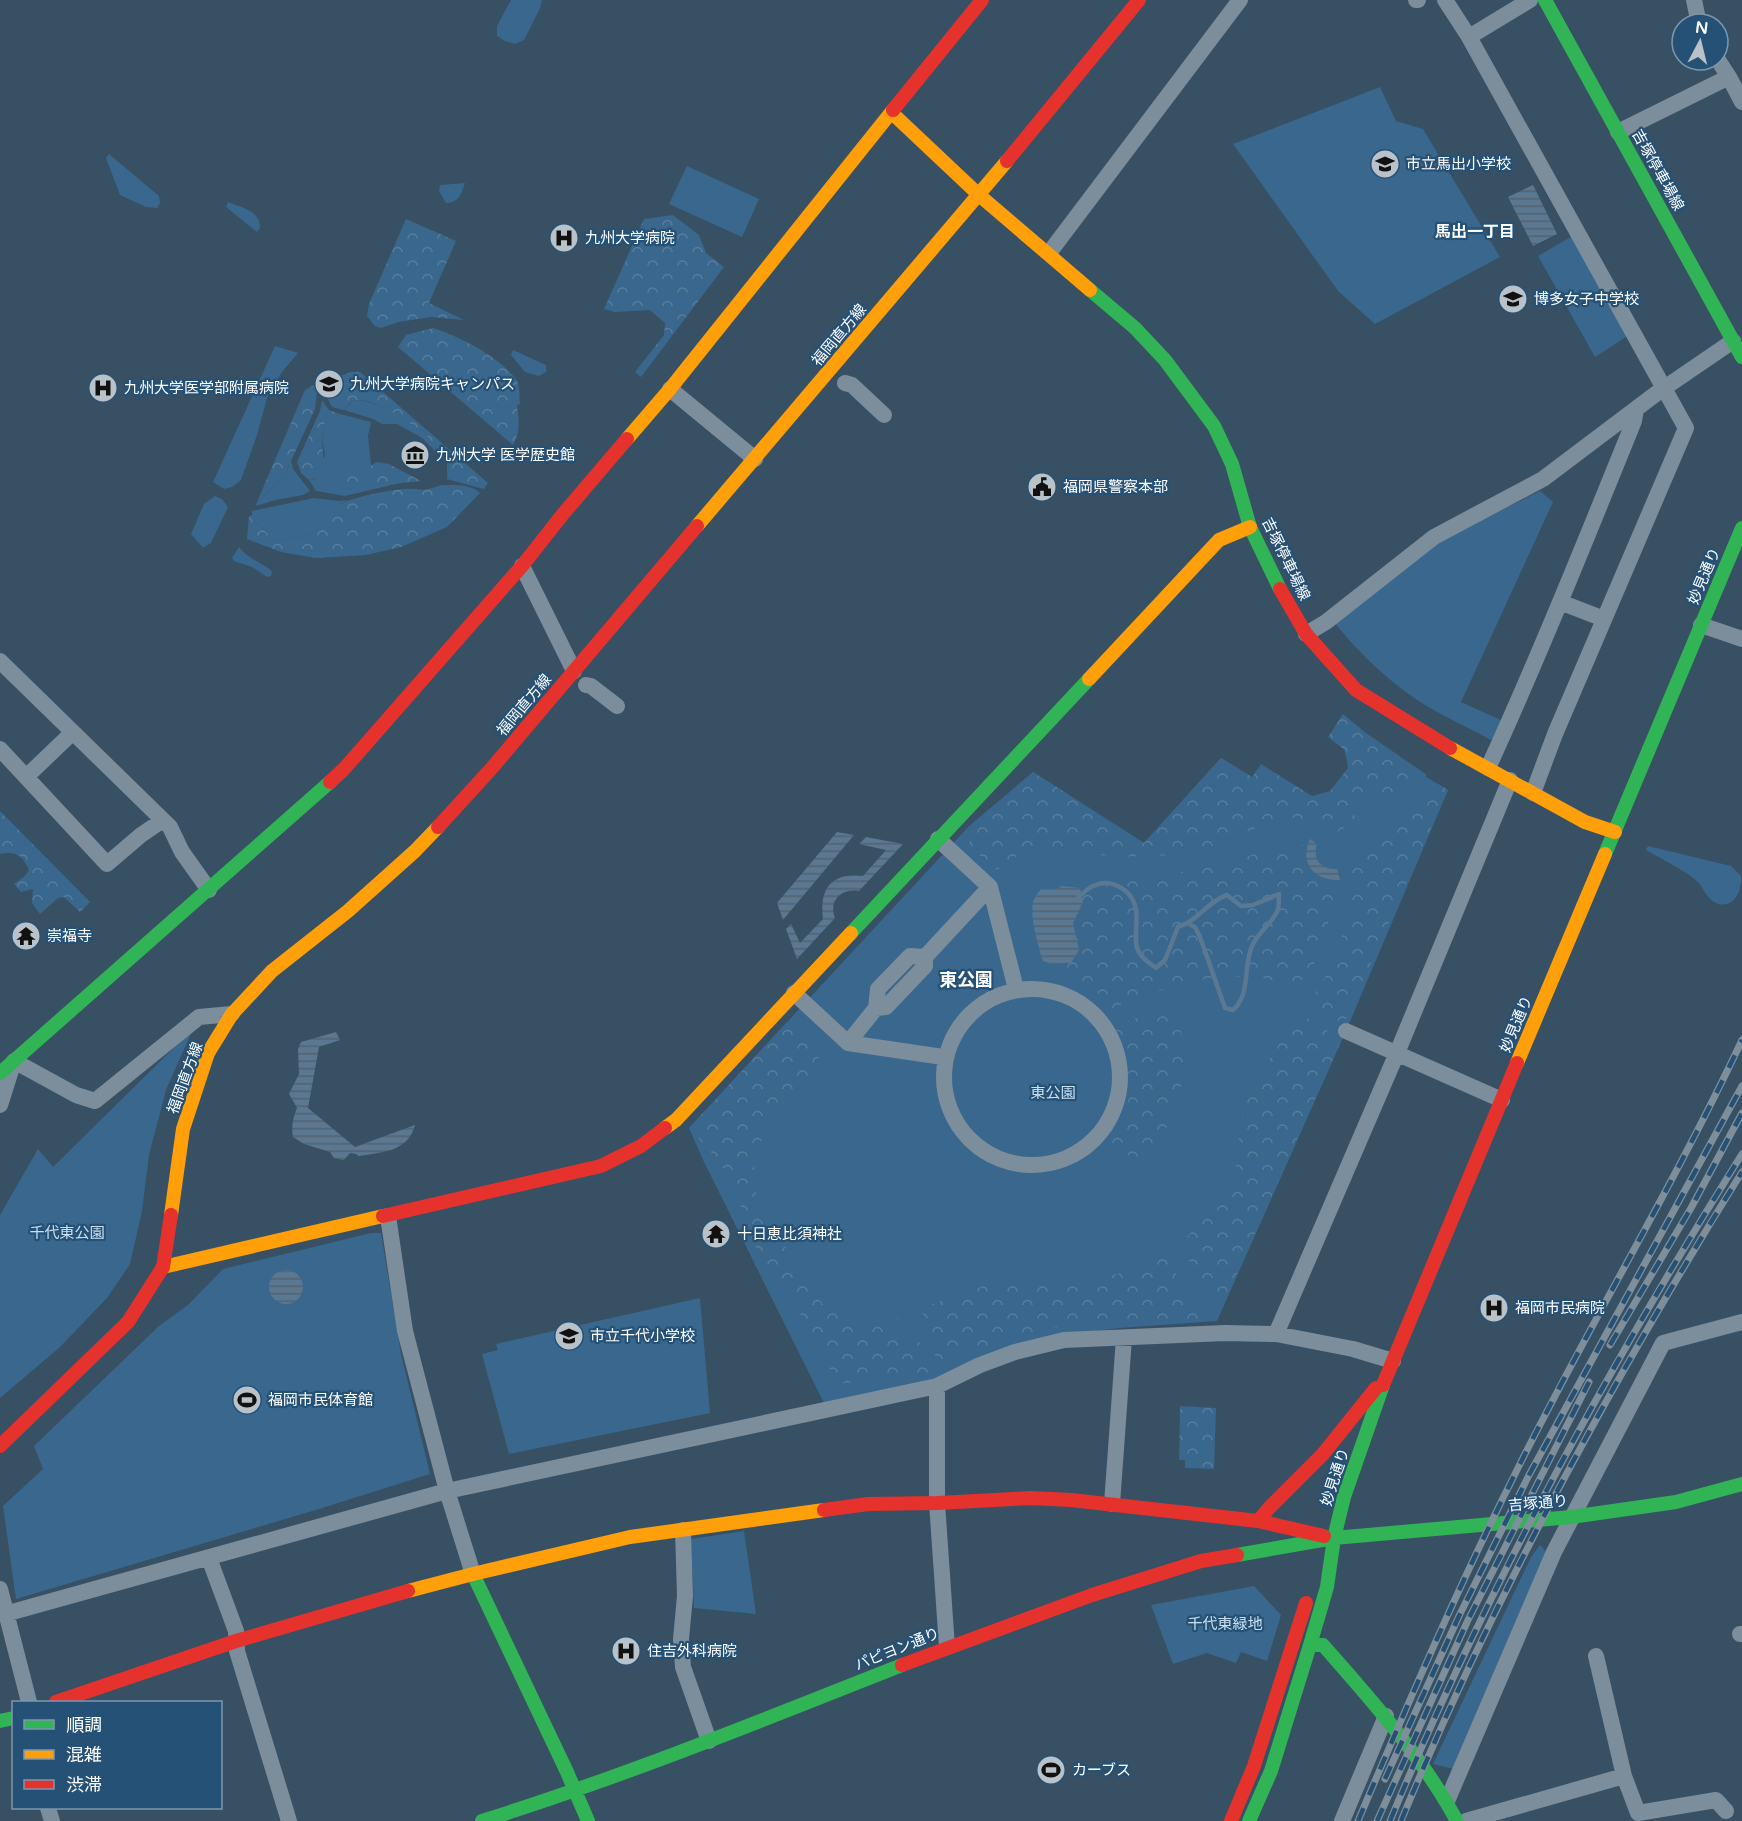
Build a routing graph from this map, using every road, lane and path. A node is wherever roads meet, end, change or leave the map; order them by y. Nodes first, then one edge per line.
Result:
1 (982, 0) edge
2 (1139, 0) edge
3 (1240, 0) edge
4 (1445, 0) edge
5 (1530, 0) edge
6 (1545, 0) edge
7 (1469, 37) junction
8 (1726, 72) edge
9 (1729, 76) junction
10 (1742, 102) edge
11 (892, 113) junction
12 (1618, 132) junction
13 (979, 195) junction
14 (1049, 253) junction
15 (1734, 333) edge
16 (1742, 357) edge
17 (845, 384) dead end
18 (1665, 388) junction
19 (670, 389) junction
20 (1636, 409) junction
21 (884, 414) dead end
22 (755, 459) junction
23 (1250, 527) junction
24 (1742, 528) edge
25 (522, 566) junction
26 (1560, 602) junction
27 (1604, 619) junction
28 (1701, 625) junction
29 (1306, 634) junction
30 (1742, 639) edge
31 (0, 661) edge
32 (574, 671) junction
33 (586, 685) dead end
34 (617, 706) dead end
35 (73, 732) junction
36 (0, 749) edge
37 (1488, 768) junction
38 (26, 777) junction
39 (1510, 780) junction
40 (1533, 793) junction
41 (163, 820) junction
42 (1615, 832) junction
43 (938, 839) junction
44 (990, 887) junction
45 (209, 890) junction
46 (1016, 989) junction
47 (794, 993) junction
48 (232, 1014) junction
49 (1346, 1031) dead end
50 (848, 1043) junction
51 (1397, 1053) junction
52 (943, 1057) junction
53 (14, 1061) junction
54 (0, 1073) edge
55 (1502, 1100) junction
56 (0, 1105) edge
57 (388, 1216) junction
58 (163, 1268) junction
59 (1742, 1322) edge
60 (1276, 1334) junction
61 (1124, 1338) junction
62 (1391, 1367) junction
63 (937, 1386) junction
64 (0, 1446) edge
65 (1742, 1484) edge
66 (447, 1491) junction
67 (937, 1503) junction
68 (1112, 1504) junction
69 (1571, 1517) junction
70 (1258, 1521) junction
71 (683, 1530) junction
72 (1334, 1539) junction
73 (209, 1558) junction
74 (473, 1574) junction
75 (0, 1588) edge
76 (5, 1614) junction
77 (236, 1641) junction
78 (1310, 1645) junction
79 (947, 1647) junction
80 (1596, 1656) dead end
81 (29, 1701) edge
82 (59, 1701) edge
83 (1386, 1716) junction
84 (709, 1741) junction
85 (1624, 1776) junction
86 (576, 1791) junction
87 (1447, 1801) junction
88 (1726, 1811) dead end
89 (289, 1821) edge
90 (482, 1821) edge
91 (588, 1821) edge
92 (1231, 1821) edge
93 (1249, 1821) edge
94 (1342, 1821) edge
95 (1457, 1821) edge
96 (1466, 1821) edge

1 - 11 main road
2 - 13 main road, 福岡直方線
3 - 14 street
4 - 7 street
5 - 7 street
6 - 12 main road, 吉塚停車場線
7 - 18 street
8 - 9 street
9 - 10 street
9 - 12 street
11 - 13 main road, 吉塚停車場線
11 - 19 main road
12 - 15 main road, 吉塚停車場線
13 - 14 main road, 吉塚停車場線
13 - 22 main road, 福岡直方線
14 - 23 main road, 吉塚停車場線
15 - 16 main road, 吉塚停車場線
15 - 18 street
17 - 21 street
18 - 20 street
18 - 27 street
19 - 22 street
19 - 25 main road
20 - 26 street
20 - 29 street
22 - 32 main road, 福岡直方線
23 - 29 main road, 吉塚停車場線
23 - 43 main road
24 - 28 main road, 妙見通り
25 - 32 street
25 - 45 main road
26 - 27 street
26 - 37 street
27 - 40 street
28 - 30 street
28 - 42 main road, 妙見通り
29 - 37 main road, 吉塚停車場線
31 - 35 street
32 - 48 main road, 福岡直方線
33 - 34 street
35 - 38 street
35 - 41 street
36 - 38 street
37 - 39 main road, 吉塚停車場線
38 - 41 street
39 - 40 main road, 吉塚停車場線
39 - 51 street
40 - 42 main road, 吉塚停車場線
41 - 45 street
42 - 55 main road, 妙見通り
43 - 44 street
43 - 47 main road
44 - 46 street
44 - 50 street
45 - 53 main road
46 - 52 street
46 - 52 street
47 - 50 street
47 - 57 main road
48 - 53 street
48 - 58 main road, 福岡直方線
49 - 51 street
50 - 52 street
51 - 55 street
51 - 60 street
53 - 54 main road
53 - 56 street
55 - 62 main road, 妙見通り
57 - 58 main road
57 - 66 street
58 - 64 main road, 福岡直方線
59 - 69 street
60 - 61 street
60 - 62 street
61 - 63 street
61 - 68 street
62 - 70 main road
62 - 72 main road, 妙見通り
63 - 66 street
63 - 67 street
65 - 69 main road, 吉塚通り
66 - 73 street
66 - 74 street
67 - 68 main road
67 - 71 main road
67 - 79 street
68 - 70 main road
69 - 72 main road, 吉塚通り
69 - 87 street
70 - 72 main road
71 - 74 main road
71 - 84 street
72 - 78 main road, 妙見通り
72 - 79 main road, パピヨン通り
72 - 92 main road, 妙見通り
73 - 76 street
73 - 77 street
74 - 77 main road
74 - 86 main road
75 - 76 street
76 - 81 street
77 - 82 main road
77 - 89 street
78 - 83 main road
78 - 93 main road, 妙見通り
79 - 84 main road, パピヨン通り
80 - 85 street
83 - 87 main road
83 - 94 street
84 - 86 main road, パピヨン通り
85 - 88 street
85 - 96 street
86 - 90 main road, パピヨン通り
86 - 91 main road
87 - 95 main road

